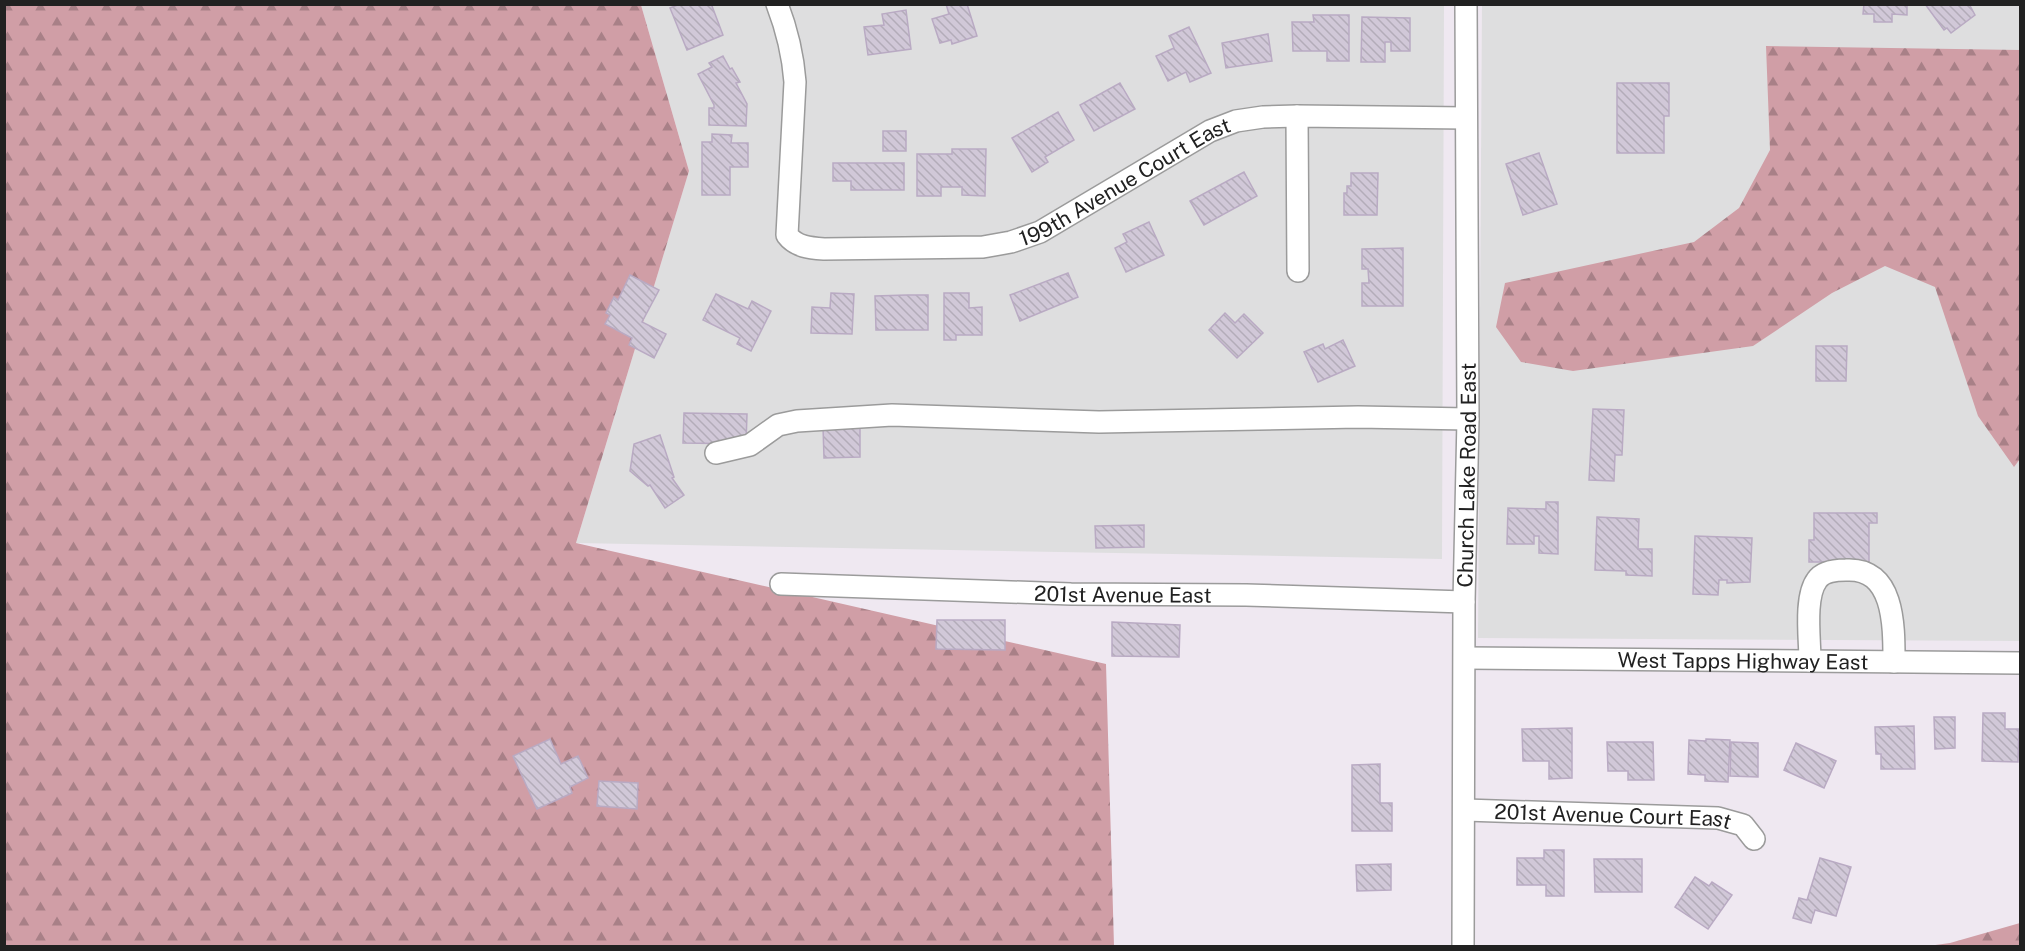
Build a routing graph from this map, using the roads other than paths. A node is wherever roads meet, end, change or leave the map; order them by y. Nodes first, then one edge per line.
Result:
1 (777, 4) edge
2 (1466, 4) edge
3 (1297, 116) junction
4 (1466, 118) junction
5 (1298, 271) dead end
6 (1468, 419) junction
7 (716, 453) dead end
8 (781, 584) dead end
9 (1464, 602) junction
10 (1465, 658) junction
11 (1810, 661) junction
12 (1894, 662) junction
13 (2020, 663) edge
14 (1465, 810) junction
15 (1754, 839) dead end
16 (1463, 946) edge

1 - 3 street, 199th Avenue Court East
2 - 4 street, Church Lake Road East
3 - 4 street, 199th Avenue Court East
3 - 5 street
4 - 6 street, Church Lake Road East
6 - 7 street
6 - 9 street, Church Lake Road East
8 - 9 street, 201st Avenue East
9 - 10 street, Church Lake Road East
10 - 11 street, West Tapps Highway East
10 - 14 street, Church Lake Road East
11 - 12 street, West Tapps Highway East
11 - 12 street
12 - 13 street, West Tapps Highway East
14 - 15 street, 201st Avenue Court East
14 - 16 street, Church Lake Road East

